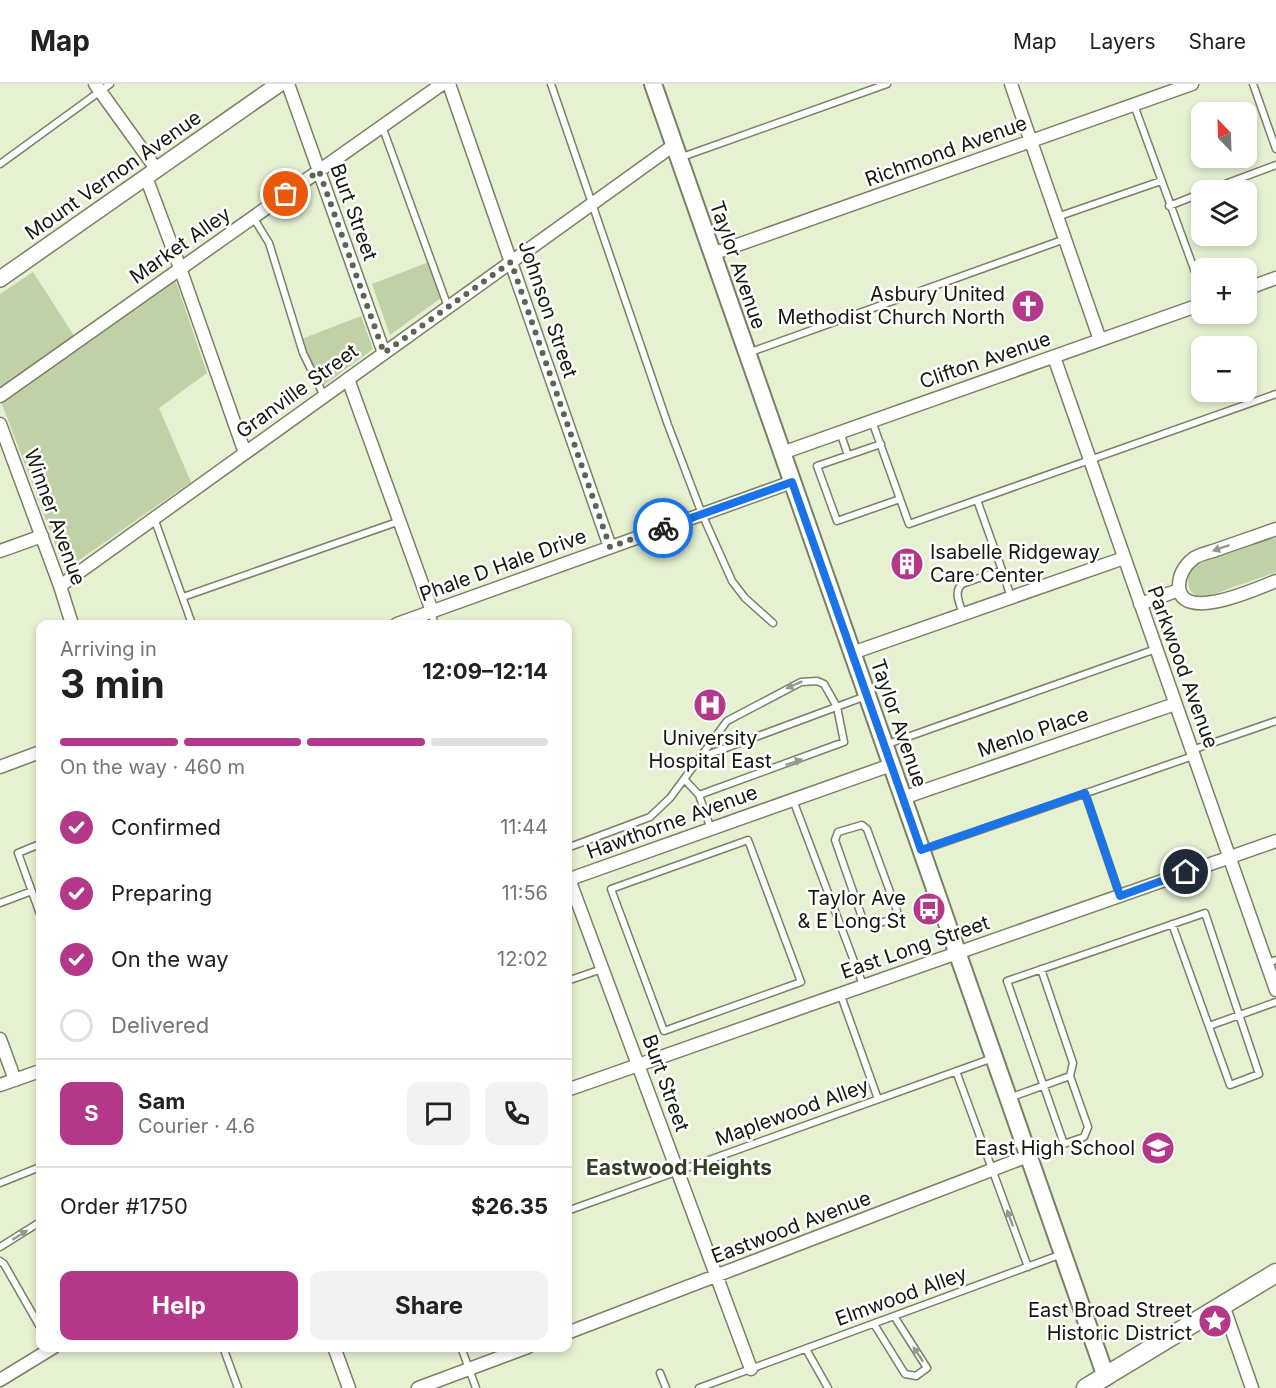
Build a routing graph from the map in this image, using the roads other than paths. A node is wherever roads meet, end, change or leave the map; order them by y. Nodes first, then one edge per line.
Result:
1 (279, 84) edge
2 (288, 84) edge
3 (442, 84) edge
4 (449, 84) edge
5 (551, 84) edge
6 (653, 84) edge
7 (887, 84) edge
8 (1011, 84) edge
9 (1192, 84) edge
10 (1253, 84) edge
11 (102, 86) edge
12 (1134, 105) junction
13 (382, 126) junction
14 (1031, 141) junction
15 (1276, 149) edge
16 (676, 152) junction
17 (0, 164) edge
18 (1276, 165) edge
19 (319, 171) junction
20 (152, 173) junction
21 (1236, 180) edge
22 (1161, 181) junction
23 (1191, 198) edge
24 (592, 204) junction
25 (1169, 206) junction
26 (1057, 217) junction
27 (253, 218) junction
28 (1065, 239) junction
29 (712, 254) junction
30 (511, 262) junction
31 (1191, 263) edge
32 (180, 268) junction
33 (1276, 278) edge
34 (0, 279) edge
35 (1257, 284) edge
36 (448, 307) junction
37 (1191, 308) edge
38 (1100, 340) junction
39 (384, 353) junction
40 (747, 354) junction
41 (1054, 357) junction
42 (348, 379) junction
43 (1276, 394) edge
44 (0, 396) edge
45 (324, 396) junction
46 (872, 421) junction
47 (0, 424) edge
48 (840, 432) junction
49 (880, 444) junction
50 (245, 453) junction
51 (782, 453) junction
52 (848, 455) junction
53 (1090, 460) junction
54 (792, 482) junction
55 (900, 499) junction
56 (977, 500) junction
57 (702, 514) junction
58 (154, 518) junction
59 (400, 521) junction
60 (1276, 529) edge
61 (42, 536) junction
62 (610, 547) junction
63 (0, 551) edge
64 (1124, 558) junction
65 (1002, 570) junction
66 (1276, 581) edge
67 (60, 586) junction
68 (1179, 590) junction
69 (183, 597) junction
70 (1011, 597) junction
71 (1140, 604) junction
72 (963, 614) junction
73 (433, 618) edge
74 (71, 620) edge
75 (191, 620) edge
76 (773, 623) dead end
77 (1156, 649) junction
78 (852, 653) junction
79 (867, 696) junction
80 (1175, 704) junction
81 (837, 707) junction
82 (1276, 721) edge
83 (885, 745) junction
84 (1193, 753) junction
85 (36, 754) edge
86 (698, 759) junction
87 (891, 765) junction
88 (0, 767) edge
89 (685, 780) junction
90 (1085, 793) junction
91 (699, 795) junction
92 (903, 798) junction
93 (793, 800) junction
94 (711, 829) junction
95 (1276, 841) edge
96 (36, 846) edge
97 (572, 846) edge
98 (921, 850) junction
99 (1230, 857) junction
100 (572, 879) edge
101 (849, 881) joint
102 (572, 890) edge
103 (32, 891) junction
104 (1120, 896) junction
105 (36, 902) edge
106 (0, 903) edge
107 (1172, 924) junction
108 (957, 954) junction
109 (638, 960) joint
110 (1271, 962) edge
111 (603, 969) junction
112 (1041, 969) junction
113 (572, 979) edge
114 (862, 985) junction
115 (1276, 990) edge
116 (840, 993) junction
117 (1276, 1002) edge
118 (1240, 1015) junction
119 (1209, 1026) junction
120 (0, 1039) edge
121 (994, 1057) junction
122 (638, 1064) junction
123 (956, 1071) junction
124 (36, 1072) edge
125 (1070, 1076) junction
126 (15, 1080) junction
127 (0, 1085) edge
128 (1043, 1086) junction
129 (572, 1088) edge
130 (1008, 1098) junction
131 (878, 1099) junction
132 (1064, 1144) junction
133 (1028, 1156) junction
134 (36, 1168) edge
135 (993, 1170) junction
136 (678, 1171) junction
137 (0, 1182) edge
138 (572, 1209) edge
139 (36, 1225) edge
140 (0, 1236) edge
141 (2, 1246) edge
142 (1062, 1254) junction
143 (0, 1261) edge
144 (1028, 1267) junction
145 (1276, 1273) edge
146 (717, 1277) junction
147 (1223, 1305) junction
148 (894, 1316) junction
149 (36, 1321) edge
150 (874, 1324) junction
151 (572, 1331) edge
152 (806, 1349) junction
153 (45, 1352) edge
154 (225, 1352) edge
155 (336, 1352) edge
156 (463, 1352) edge
157 (515, 1352) edge
158 (469, 1369) junction
159 (752, 1369) junction
160 (660, 1373) dead end
161 (1106, 1377) junction
162 (0, 1380) edge
163 (1088, 1387) edge
164 (238, 1388) edge
165 (349, 1388) edge
166 (418, 1388) edge
167 (476, 1388) edge
168 (666, 1388) edge
169 (699, 1388) edge
170 (828, 1388) edge
171 (1252, 1388) edge

1 - 20 street, Mount Vernon Avenue
2 - 19 street, Burt Street
3 - 13 street, Market Alley
4 - 30 street, Johnson Street
5 - 24 lane
6 - 16 main road, Taylor Avenue
7 - 16 lane
8 - 14 street
9 - 12 street, Richmond Avenue
10 - 15 lane
11 - 17 lane
11 - 20 street
12 - 14 street, Richmond Avenue
12 - 22 lane
13 - 19 street, Market Alley
13 - 36 lane
14 - 26 street
14 - 29 street, Richmond Avenue
16 - 24 street, Granville Street
16 - 29 main road, Taylor Avenue
18 - 21 lane
19 - 27 street, Market Alley
19 - 39 street, Burt Street
20 - 32 street
20 - 34 street, Mount Vernon Avenue
22 - 25 lane
22 - 26 lane
23 - 25 lane
24 - 30 street, Granville Street
24 - 57 lane
25 - 31 lane
26 - 28 street
27 - 32 street, Market Alley
27 - 45 lane
28 - 38 street
28 - 40 lane
29 - 40 main road, Taylor Avenue
30 - 36 street, Granville Street
30 - 62 street, Johnson Street
32 - 44 street, Market Alley
32 - 50 street
33 - 35 street
36 - 39 street, Granville Street
37 - 38 street, Clifton Avenue
38 - 41 street, Clifton Avenue
39 - 42 street, Granville Street
40 - 51 main road, Taylor Avenue
41 - 46 street, Clifton Avenue
41 - 53 street, Parkwood Avenue
42 - 45 street, Granville Street
42 - 59 street
43 - 53 lane
45 - 50 street, Granville Street
46 - 48 street, Clifton Avenue
46 - 49 lane
47 - 61 street, Winner Avenue
48 - 51 street, Clifton Avenue
48 - 52 lane
49 - 52 lane
49 - 55 lane
50 - 58 street, Granville Street
51 - 54 main road, Taylor Avenue
52 - 55 lane
53 - 56 lane
53 - 64 street, Parkwood Avenue
54 - 57 street, Phale D Hale Drive
54 - 78 main road, Taylor Avenue
55 - 56 lane
56 - 65 lane
57 - 62 street, Phale D Hale Drive
57 - 76 lane
58 - 67 street, Granville Street
58 - 69 lane
59 - 69 lane
59 - 73 street
60 -> 68 street
61 - 63 street
61 - 67 street, Winner Avenue
62 - 73 street, Phale D Hale Drive
64 - 70 street
64 - 71 street, Parkwood Avenue
65 - 70 lane
65 - 72 lane
66 - 68 street
67 - 74 street, Winner Avenue
68 - 71 street
69 - 75 lane
70 - 72 street
71 - 77 street, Parkwood Avenue
72 - 78 street
77 - 80 street, Parkwood Avenue
77 - 83 lane
78 - 79 main road, Taylor Avenue
79 - 81 lane
79 - 83 main road, Taylor Avenue
80 - 84 street, Parkwood Avenue
80 - 92 street, Menlo Place
81 - 86 lane
81 -> 86 lane
91 -> 81 lane
82 - 84 lane
83 - 87 main road, Taylor Avenue
84 - 90 lane
84 - 99 street, Parkwood Avenue
85 - 88 street
86 - 89 lane
87 - 92 main road, Taylor Avenue
87 - 93 street, Hawthorne Avenue
89 - 91 lane
89 - 97 lane
90 - 98 lane
90 - 104 lane
91 - 94 lane
92 - 98 main road, Taylor Avenue
93 - 94 street, Hawthorne Avenue
93 - 114 lane
94 - 100 street, Hawthorne Avenue
95 - 99 street, East Long Street
96 - 103 lane
98 - 108 main road, Taylor Avenue
99 - 104 street, East Long Street
99 - 110 street, Parkwood Avenue
101 - 101 lane
102 - 111 street, Burt Street
103 - 105 lane
103 - 106 lane
104 - 108 street, East Long Street
107 - 112 lane
107 - 118 lane
107 - 119 lane
108 - 114 street, East Long Street
108 - 121 main road, Taylor Avenue
109 - 109 lane
110 - 115 street, Parkwood Avenue
111 - 113 lane
111 - 122 street, Burt Street
112 - 125 lane
112 - 128 lane
114 - 116 street, East Long Street
116 - 122 street, East Long Street
116 - 131 lane
117 - 118 lane
118 - 119 lane
118 - 119 lane
120 - 126 street
121 - 123 lane, Maplewood Alley
121 - 130 main road, Taylor Avenue
122 - 129 street, East Long Street
122 - 136 street, Burt Street
123 - 131 lane, Maplewood Alley
123 - 135 lane
124 - 126 street
125 - 128 lane
125 - 132 lane
126 - 127 street
128 - 130 lane
128 - 132 lane
130 - 133 main road, Taylor Avenue
131 - 136 lane, Maplewood Alley
132 - 133 lane
133 - 135 street, Eastwood Avenue
133 - 142 main road, Taylor Avenue
134 - 137 lane
144 -> 135 lane
135 - 146 street, Eastwood Avenue
136 - 138 lane, Maplewood Alley
136 - 146 street, Burt Street
141 -> 139 lane
140 - 141 lane
142 - 144 lane, Elmwood Alley
142 - 161 main road, Taylor Avenue
143 - 149 lane
144 - 148 lane, Elmwood Alley
145 - 147 main road
146 - 151 street, Eastwood Avenue
146 - 159 street, Burt Street
147 - 161 main road
147 - 171 street
148 - 150 lane, Elmwood Alley
150 -> 148 lane
150 - 152 lane, Elmwood Alley
152 - 159 lane, Elmwood Alley
152 - 170 lane
153 - 162 street
154 - 164 lane
155 - 165 street
156 - 158 lane
157 - 158 street
158 - 166 street
158 - 167 lane
159 - 169 lane, Elmwood Alley
160 - 168 lane
161 - 163 main road

